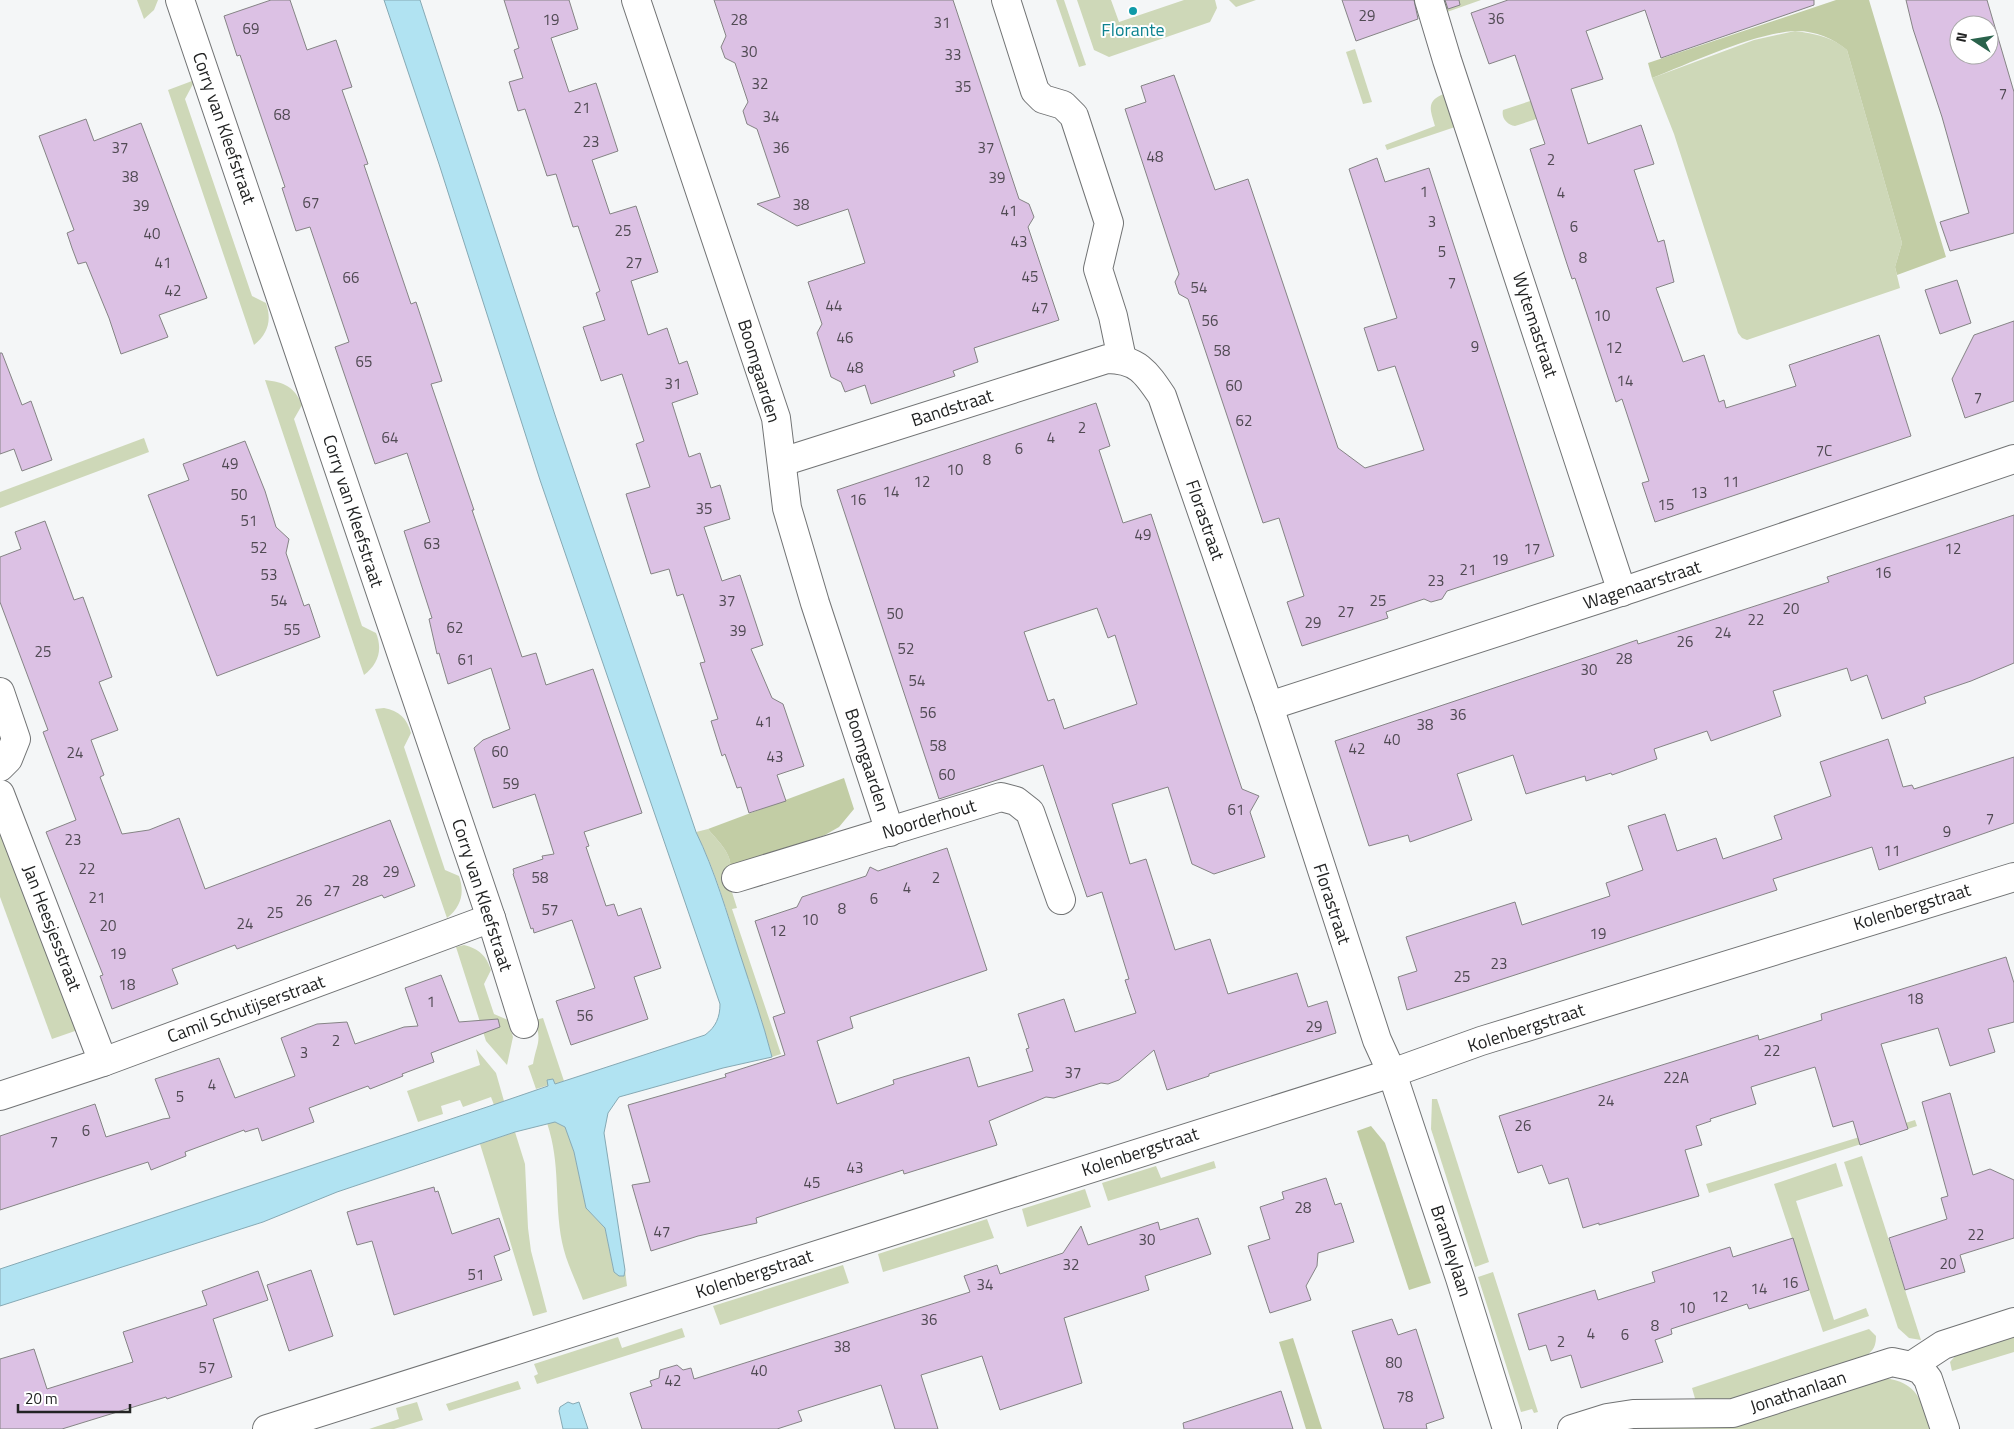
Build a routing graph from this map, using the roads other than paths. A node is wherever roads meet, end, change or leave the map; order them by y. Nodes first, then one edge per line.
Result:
1 (180, 0) edge
2 (636, 0) edge
3 (1006, 0) edge
4 (1429, 0) edge
5 (1122, 359) junction
6 (2014, 459) edge
7 (782, 462) junction
8 (1622, 592) junction
9 (0, 692) edge
10 (1269, 706) junction
11 (0, 766) edge
12 (0, 794) edge
13 (890, 832) junction
14 (2014, 876) edge
15 (736, 878) dead end
16 (1061, 900) dead end
17 (491, 918) junction
18 (524, 1024) dead end
19 (103, 1062) junction
20 (1392, 1073) junction
21 (0, 1096) edge
22 (2014, 1322) edge
23 (1910, 1366) junction
24 (267, 1429) edge
25 (1507, 1429) edge
26 (1572, 1429) edge
27 (1945, 1429) edge

1 - 17 street, Corry van Kleefstraat
2 - 7 street, Boomgaarden
3 - 5 street
4 - 8 street, Wytemastraat
5 - 7 street, Bandstraat
5 - 10 street, Florastraat
6 - 8 street, Wagenaarstraat
7 - 13 street, Boomgaarden
8 - 10 street, Wagenaarstraat
9 - 11 street
10 - 20 street, Florastraat
12 - 19 street, Jan Heesjesstraat
13 - 15 street, Noorderhout
13 - 16 street, Noorderhout
14 - 20 street, Kolenbergstraat
17 - 18 street, Corry van Kleefstraat
17 - 19 street, Camil Schutijserstraat
19 - 21 street, Camil Schutijserstraat
20 - 24 street, Kolenbergstraat
20 - 25 street, Bramleylaan
22 - 23 street
23 - 26 street, Jonathanlaan
23 - 27 street

